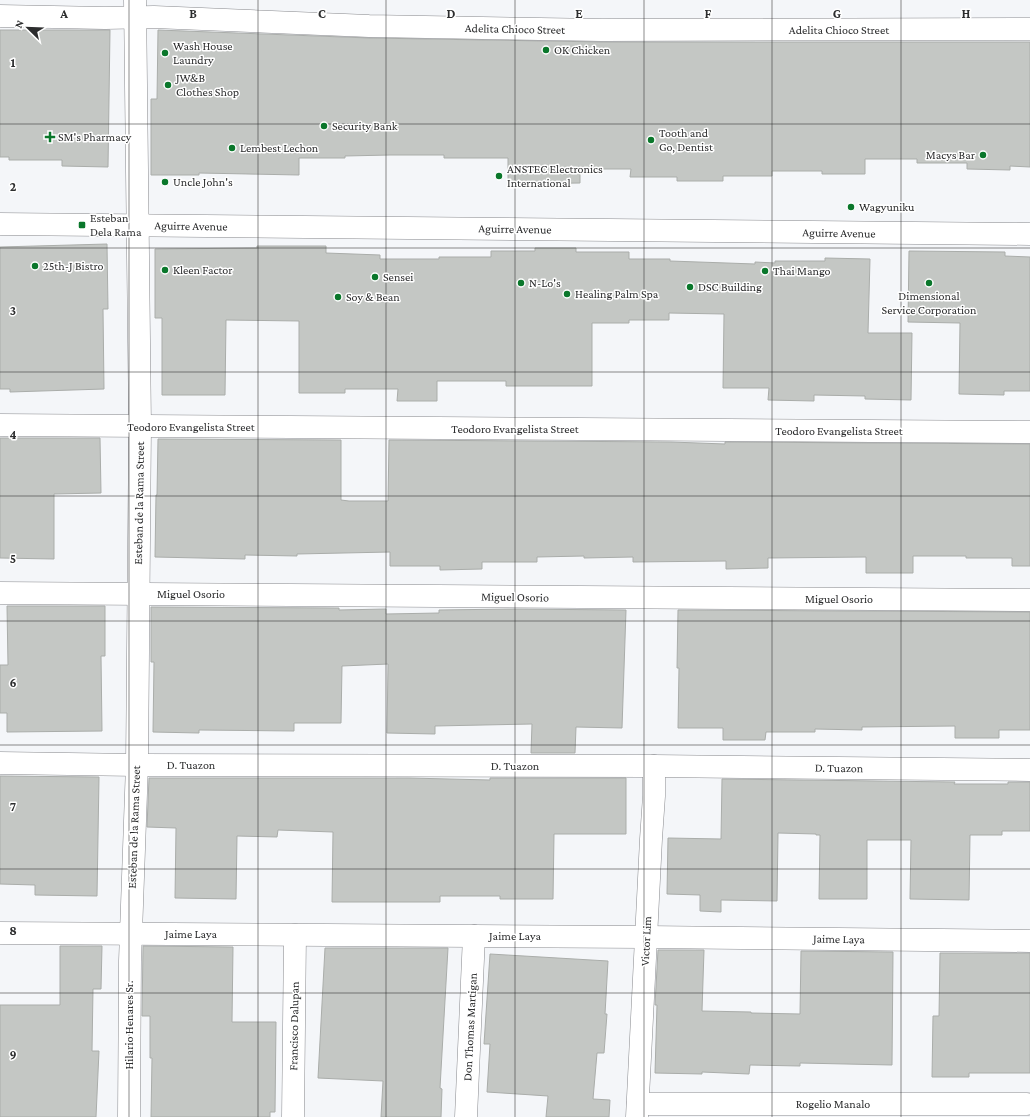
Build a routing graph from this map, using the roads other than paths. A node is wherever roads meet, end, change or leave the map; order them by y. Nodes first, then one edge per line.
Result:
1 (135, 8) edge
2 (0, 16) edge
3 (1030, 30) edge
4 (0, 224) edge
5 (138, 226) junction
6 (1030, 234) edge
7 (0, 425) edge
8 (140, 426) junction
9 (1030, 432) edge
10 (0, 593) edge
11 (138, 594) junction
12 (1030, 600) edge
13 (0, 763) edge
14 (137, 765) junction
15 (654, 766) junction
16 (1030, 770) edge
17 (0, 933) edge
18 (131, 934) junction
19 (295, 935) junction
20 (474, 936) junction
21 (646, 937) junction
22 (1030, 941) edge
23 (1027, 1104) dead end
24 (638, 1111) edge
25 (129, 1117) edge
26 (293, 1117) edge
27 (466, 1117) edge

1 - 2 street, Adelita Chioco Street
1 - 3 street, Adelita Chioco Street
1 - 5 street, Esteban de la Rama Street
4 - 5 street, Aguirre Avenue
5 - 6 street, Aguirre Avenue
5 - 8 street, Esteban de la Rama Street
7 - 8 street, Teodoro Evangelista Street
8 - 9 street, Teodoro Evangelista Street
8 - 11 street, Esteban de la Rama Street
10 - 11 street, Miguel Osorio
11 - 12 street, Miguel Osorio
11 - 14 street, Esteban de la Rama Street
13 - 14 street, D. Tuazon
14 - 15 street, D. Tuazon
14 - 18 street, Esteban de la Rama Street
15 - 16 street, D. Tuazon
15 - 21 street, Victor Lim
17 - 18 street, Jaime Laya
18 - 19 street, Jaime Laya
18 - 25 street, Hilario Henares Sr.
19 - 20 street, Jaime Laya
19 - 26 street, Francisco Dalupan
20 - 21 street, Jaime Laya
20 - 27 street, Don Thomas Martigan
21 - 22 street, Jaime Laya
21 - 24 street, Victor Lim
23 - 24 street, Rogelio Manalo

